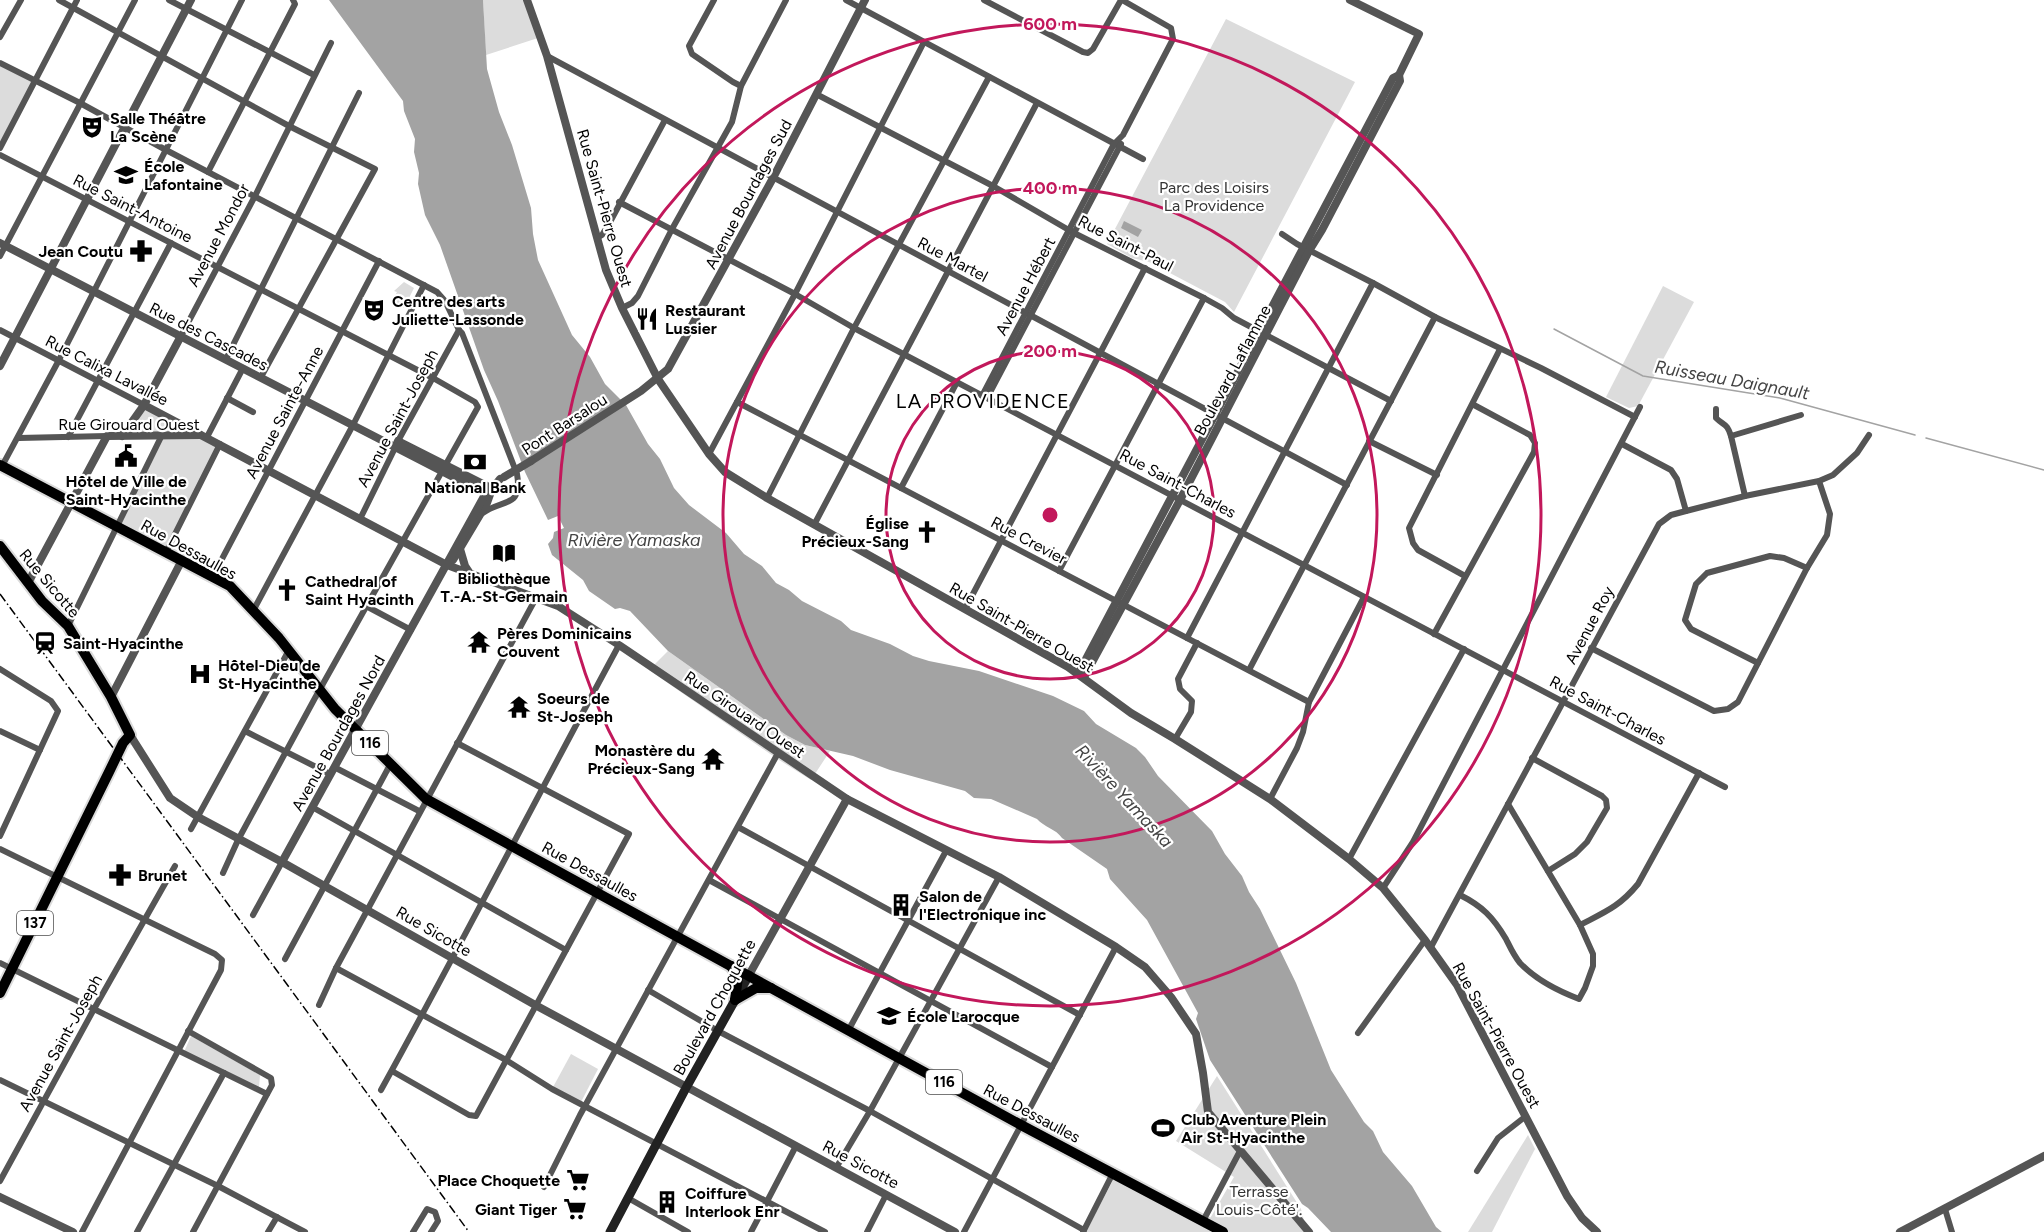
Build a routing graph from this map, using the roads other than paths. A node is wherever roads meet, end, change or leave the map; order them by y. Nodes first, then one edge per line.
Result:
1 (21, 0) edge
2 (59, 0) edge
3 (77, 0) edge
4 (135, 0) edge
5 (169, 0) edge
6 (191, 0) edge
7 (242, 0) edge
8 (293, 0) edge
9 (527, 0) edge
10 (714, 0) edge
11 (786, 0) edge
12 (846, 0) edge
13 (865, 0) edge
14 (984, 0) edge
15 (1121, 0) edge
16 (1350, 0) edge
17 (73, 8) junction
18 (861, 8) junction
19 (186, 9) junction
20 (226, 30) junction
21 (118, 32) junction
22 (0, 37) edge
23 (924, 42) junction
24 (331, 43) dead end
25 (270, 53) junction
26 (161, 56) junction
27 (548, 56) junction
28 (0, 63) edge
29 (314, 75) junction
30 (989, 77) junction
31 (202, 78) junction
32 (35, 81) junction
33 (741, 86) junction
34 (359, 93) dead end
35 (816, 94) junction
36 (245, 101) junction
37 (80, 103) junction
38 (1037, 103) junction
39 (665, 120) junction
40 (289, 126) junction
41 (124, 127) junction
42 (880, 127) junction
43 (332, 146) junction
44 (1117, 146) junction
45 (0, 148) edge
46 (718, 149) junction
47 (166, 150) junction
48 (0, 155) edge
49 (1143, 159) dead end
50 (944, 160) junction
51 (208, 172) junction
52 (42, 177) junction
53 (773, 178) junction
54 (993, 186) junction
55 (255, 196) junction
56 (86, 200) junction
57 (619, 202) junction
58 (836, 212) junction
59 (297, 219) junction
60 (129, 222) junction
61 (672, 229) junction
62 (1072, 232) junction
63 (1282, 234) dead end
64 (597, 238) junction
65 (337, 239) junction
66 (171, 243) junction
67 (3, 244) edge
68 (898, 245) junction
69 (1306, 249) junction
70 (0, 256) edge
71 (729, 259) junction
72 (379, 261) junction
73 (217, 267) junction
74 (1145, 268) junction
75 (51, 269) junction
76 (948, 271) junction
77 (1373, 283) junction
78 (424, 285) junction
79 (260, 289) junction
80 (94, 291) junction
81 (795, 294) junction
82 (1204, 298) junction
83 (622, 308) junction
84 (299, 309) junction
85 (135, 312) junction
86 (1029, 315) junction
87 (1434, 317) junction
88 (854, 328) junction
89 (0, 330) edge
90 (459, 330) junction
91 (343, 332) junction
92 (1263, 332) junction
93 (181, 336) junction
94 (15, 338) junction
95 (1500, 349) junction
96 (1100, 353) junction
97 (904, 354) junction
98 (388, 355) junction
99 (226, 359) junction
100 (59, 360) junction
101 (0, 366) edge
102 (1329, 367) junction
103 (243, 368) junction
104 (261, 377) junction
105 (433, 378) junction
106 (658, 379) junction
107 (99, 381) junction
108 (957, 382) junction
109 (1158, 383) junction
110 (641, 391) joint
111 (985, 397) junction
112 (227, 398) junction
113 (307, 401) junction
114 (1391, 401) junction
115 (737, 402) junction
116 (144, 405) junction
117 (1474, 405) junction
118 (1640, 407) dead end
119 (1716, 409) dead end
120 (254, 412) dead end
121 (1801, 415) dead end
122 (1219, 416) junction
123 (1635, 417) junction
124 (353, 425) junction
125 (162, 435) junction
126 (799, 435) junction
127 (1057, 435) junction
128 (1869, 435) dead end
129 (107, 436) junction
130 (122, 436) junction
131 (204, 436) junction
132 (1731, 436) junction
133 (68, 437) junction
134 (19, 438) junction
135 (1370, 441) junction
136 (220, 444) junction
137 (397, 444) junction
138 (1622, 444) junction
139 (1285, 451) junction
140 (709, 454) junction
141 (848, 460) junction
142 (1115, 465) junction
143 (1, 466) edge
144 (445, 469) junction
145 (270, 471) junction
146 (1437, 475) junction
147 (502, 478) joint
148 (1819, 481) junction
149 (1347, 485) junction
150 (487, 488) junction
151 (901, 488) junction
152 (316, 495) junction
153 (1745, 496) junction
154 (766, 498) junction
155 (1177, 498) junction
156 (72, 504) junction
157 (1686, 511) junction
158 (480, 515) junction
159 (360, 519) junction
160 (814, 525) junction
161 (117, 527) junction
162 (1242, 532) junction
163 (1002, 541) junction
164 (402, 542) junction
165 (0, 546) edge
166 (460, 549) junction
167 (166, 552) junction
168 (182, 560) junction
169 (447, 566) junction
170 (1305, 566) junction
171 (1807, 568) junction
172 (1059, 571) junction
173 (471, 574) junction
174 (213, 576) junction
175 (1465, 576) junction
176 (28, 583) junction
177 (1364, 597) junction
178 (536, 598) junction
179 (1120, 603) junction
180 (366, 606) junction
181 (965, 609) junction
182 (253, 611) junction
183 (68, 626) junction
184 (411, 630) junction
185 (1434, 634) junction
186 (1187, 638) junction
187 (1197, 643) junction
188 (619, 645) junction
189 (1591, 648) junction
190 (1464, 649) junction
191 (289, 650) junction
192 (1758, 663) junction
193 (0, 669) edge
194 (1249, 670) junction
195 (1503, 670) junction
196 (1081, 675) junction
197 (319, 689) junction
198 (111, 697) junction
199 (1309, 702) junction
200 (1563, 702) junction
201 (354, 729) junction
202 (0, 731) edge
203 (245, 731) junction
204 (130, 735) junction
205 (1175, 739) junction
206 (457, 743) junction
207 (40, 750) junction
208 (285, 751) junction
209 (778, 753) junction
210 (1532, 758) junction
211 (391, 763) junction
212 (332, 770) junction
213 (1699, 773) junction
214 (1725, 787) dead end
215 (541, 788) junction
216 (376, 789) junction
217 (426, 799) junction
218 (847, 799) junction
219 (1270, 799) junction
220 (1508, 804) junction
221 (312, 807) junction
222 (419, 811) junction
223 (198, 817) junction
224 (738, 827) junction
225 (191, 830) dead end
226 (354, 830) junction
227 (0, 836) edge
228 (238, 840) junction
229 (511, 846) junction
230 (0, 849) edge
231 (946, 851) junction
232 (397, 854) junction
233 (1349, 859) junction
234 (282, 862) junction
235 (176, 866) dead end
236 (809, 866) junction
237 (1548, 872) junction
238 (223, 873) dead end
239 (57, 877) junction
240 (999, 877) junction
241 (709, 880) junction
242 (324, 886) junction
243 (1383, 888) junction
244 (598, 893) junction
245 (1460, 895) junction
246 (483, 903) junction
247 (367, 910) junction
248 (253, 915) dead end
249 (146, 919) junction
250 (780, 919) junction
251 (908, 921) junction
252 (1580, 925) junction
253 (678, 936) junction
254 (1425, 940) junction
255 (1116, 947) junction
256 (1431, 947) junction
257 (959, 949) junction
258 (566, 950) junction
259 (285, 959) dead end
260 (451, 959) junction
261 (0, 963) edge
262 (727, 963) junction
263 (336, 968) junction
264 (12, 969) junction
265 (880, 973) junction
266 (749, 975) junction
267 (772, 988) junction
268 (648, 990) junction
269 (0, 993) edge
270 (735, 1000) junction
271 (931, 1000) junction
272 (319, 1005) dead end
273 (537, 1006) junction
274 (94, 1009) junction
275 (421, 1014) junction
276 (1080, 1015) junction
277 (188, 1031) junction
278 (718, 1031) junction
279 (848, 1031) junction
280 (1358, 1032) dead end
281 (617, 1048) junction
282 (178, 1051) junction
283 (899, 1057) junction
284 (506, 1060) junction
285 (1052, 1066) junction
286 (392, 1071) junction
287 (224, 1073) junction
288 (0, 1080) edge
289 (687, 1086) junction
290 (381, 1090) dead end
291 (267, 1094) junction
292 (43, 1101) junction
293 (585, 1107) junction
294 (870, 1112) junction
295 (1526, 1116) junction
296 (1021, 1125) junction
297 (129, 1143) junction
298 (658, 1143) junction
299 (796, 1146) junction
300 (1240, 1151) junction
301 (2044, 1156) edge
302 (174, 1164) junction
303 (836, 1168) junction
304 (1477, 1171) dead end
305 (1113, 1173) junction
306 (992, 1179) junction
307 (0, 1181) edge
308 (218, 1186) junction
309 (544, 1187) dead end
310 (886, 1195) junction
311 (0, 1197) edge
312 (628, 1198) junction
313 (768, 1202) junction
314 (1945, 1209) junction
315 (277, 1217) junction
316 (1203, 1221) junction
317 (673, 1225) junction
318 (1083, 1231) edge
319 (73, 1232) edge
320 (82, 1232) edge
321 (137, 1232) edge
322 (193, 1232) edge
323 (268, 1232) edge
324 (305, 1232) edge
325 (413, 1232) edge
326 (431, 1232) edge
327 (610, 1232) edge
328 (669, 1232) edge
329 (688, 1232) edge
330 (751, 1232) edge
331 (825, 1232) edge
332 (867, 1232) edge
333 (955, 1232) edge
334 (964, 1232) edge
335 (1223, 1232) edge
336 (1309, 1232) edge
337 (1598, 1232) edge
338 (1900, 1232) edge
339 (1952, 1232) edge

1 - 22 street
2 - 17 street
3 - 17 street
4 - 21 street
5 - 19 street
6 - 19 street
7 - 20 street
8 - 25 street
9 - 27 street, Rue Saint-Pierre Ouest
10 - 33 street
11 - 33 street
12 - 18 street
13 - 18 street, Avenue Bourdages Sud
14 - 15 street
15 - 44 street, Avenue Hébert
16 - 69 street, Boulevard Laflamme
17 - 21 street
17 - 32 street
18 - 23 street
18 - 35 street, Avenue Bourdages Sud
19 - 20 street
19 - 26 street
20 - 25 street
20 - 31 street
21 - 26 street
21 - 37 street
23 - 30 street
23 - 42 street
24 - 29 street, Avenue Mondor
25 - 29 street
25 - 36 street
26 - 31 street
26 - 41 street
27 - 39 street, Rue Martel
27 - 64 street, Rue Saint-Pierre Ouest
28 - 32 street
29 - 40 street, Avenue Mondor
30 - 38 street
30 - 50 street
31 - 36 street
31 - 47 street
32 - 37 street
32 - 45 street
33 - 46 street
34 - 43 street
35 - 42 street, Rue Saint-Paul
35 - 53 street, Avenue Bourdages Sud
36 - 40 street
36 - 51 street
37 - 41 street
37 - 52 street
38 - 44 street
38 - 54 street
39 - 46 street, Rue Martel
39 - 57 street
40 - 43 street
40 - 55 street, Avenue Mondor
41 - 47 street
41 - 56 street
42 - 50 street, Rue Saint-Paul
42 - 58 street
43 - 59 street
43 - 65 street
44 - 49 street
44 - 62 street, Avenue Hébert
46 - 53 street, Rue Martel
46 - 61 street
47 - 51 street
47 - 60 street
48 - 52 street, Rue Saint-Antoine
50 - 54 street, Rue Saint-Paul
50 - 68 street
51 - 55 street
52 - 56 street, Rue Saint-Antoine
52 - 67 street
53 - 58 street, Rue Martel
53 - 71 street, Avenue Bourdages Sud
54 - 62 street, Rue Saint-Paul
54 - 76 street
55 - 59 street
55 - 73 street, Avenue Mondor
56 - 60 street, Rue Saint-Antoine
56 - 75 street
57 - 61 street, Rue Saint-Charles
57 - 64 street
58 - 68 street, Rue Martel
58 - 81 street
59 - 65 street
59 - 79 street
60 - 66 street, Rue Saint-Antoine
60 - 80 street
61 - 71 street, Rue Saint-Charles
61 - 83 street
62 - 74 street, Rue Saint-Paul
62 - 86 street, Avenue Hébert
63 - 69 street
64 - 83 street, Rue Saint-Pierre Ouest
65 - 72 street
65 - 84 street
66 - 73 street, Rue Saint-Antoine
66 - 85 street
67 - 70 street
67 - 75 street, Rue des Cascades
68 - 76 street, Rue Martel
68 - 88 street
69 - 77 street
69 - 92 street, Boulevard Laflamme
71 - 81 street, Rue Saint-Charles
71 - 106 street, Avenue Bourdages Sud
72 - 78 street
72 - 91 street, Avenue Sainte-Anne
73 - 79 street, Rue Saint-Antoine
73 - 93 street, Avenue Mondor
74 - 82 street, Rue Saint-Paul
74 - 96 street
75 - 80 street, Rue des Cascades
75 - 94 street
76 - 86 street, Rue Martel
76 - 97 street
77 - 87 street
77 - 102 street
78 - 90 street
78 - 98 street
79 - 84 street, Rue Saint-Antoine
79 - 99 street
80 - 85 street, Rue des Cascades
80 - 100 street
81 - 88 street, Rue Saint-Charles
81 - 115 street
82 - 92 street, Rue Saint-Paul
82 - 109 street
83 - 106 street, Rue Saint-Pierre Ouest
84 - 91 street, Rue Saint-Antoine
84 - 104 street
85 - 93 street, Rue des Cascades
85 - 107 street
86 - 96 street, Rue Martel
86 - 111 street, Avenue Hébert
87 - 95 street
87 - 114 street
88 - 97 street, Rue Saint-Charles
88 - 126 street
89 - 94 street, Rue Calixa Lavallée
90 - 105 street, Avenue Saint-Joseph
90 - 158 street
91 - 98 street, Rue Saint-Antoine
91 - 113 street, Avenue Sainte-Anne
92 - 102 street, Rue Saint-Paul
92 - 122 street, Boulevard Laflamme
93 - 99 street, Rue des Cascades
93 - 116 street, Avenue Mondor
94 - 100 street, Rue Calixa Lavallée
94 - 101 street
95 - 117 street
95 - 123 street
96 - 109 street, Rue Martel
96 - 127 street
97 - 108 street, Rue Saint-Charles
97 - 141 street
98 - 105 street, Rue Saint-Antoine
98 - 124 street
99 - 103 street, Rue des Cascades
100 - 107 street, Rue Calixa Lavallée
100 - 134 street
102 - 114 street, Rue Saint-Paul
102 - 139 street
103 - 104 street, Rue des Cascades
103 - 112 street
104 - 113 street, Rue des Cascades
105 - 137 street, Avenue Saint-Joseph
105 - 144 street, Rue Saint-Antoine
106 - 110 street, Avenue Bourdages Sud
106 - 140 street, Rue Saint-Pierre Ouest
107 - 116 street, Rue Calixa Lavallée
107 - 133 street
108 - 111 street, Rue Saint-Charles
108 - 151 street
109 - 122 street, Rue Martel
109 - 142 street
110 - 147 street, Pont Barsalou, bridge
111 - 127 street, Rue Saint-Charles
112 - 120 street
112 - 131 street
113 - 124 street, Rue des Cascades
113 - 145 street, Avenue Sainte-Anne
114 - 135 street
115 - 126 street, Rue Crevier
115 - 140 street
116 - 130 street, Avenue Mondor
116 - 131 street, Rue Calixa Lavallée
117 - 146 street
117 - 175 street
118 - 123 street
119 - 132 street
121 - 132 street
122 - 139 street, Rue Martel
122 - 155 street, Boulevard Laflamme
123 - 138 street
124 - 137 street, Rue des Cascades
124 - 152 street
125 - 130 street, Rue Girouard Ouest
125 - 131 street, Rue Girouard Ouest
125 - 161 street
126 - 141 street, Rue Crevier
126 - 154 street
127 - 142 street, Rue Saint-Charles
127 - 163 street
128 - 148 street, Avenue Roy
129 - 130 street, Rue Girouard Ouest
129 - 133 street, Rue Girouard Ouest
129 - 156 street
131 - 136 street, Rue Girouard Ouest
132 - 153 street
133 - 134 street, Rue Girouard Ouest
134 - 143 street
135 - 146 street
135 - 149 street
136 - 145 street, Rue Girouard Ouest
136 - 167 street
137 - 144 street, Rue des Cascades
137 - 144 street, Rue des Cascades
137 - 159 street, Avenue Saint-Joseph
138 - 157 street
138 - 195 street
139 - 149 street, Rue Martel
139 - 162 street
140 - 154 street, Rue Saint-Pierre Ouest
141 - 151 street, Rue Crevier
141 - 160 street
142 - 155 street, Rue Saint-Charles
142 - 172 street
143 - 156 main road, Rue Dessaulles
144 - 150 street, Rue des Cascades
144 - 164 street
145 - 152 street, Rue Girouard Ouest
145 - 174 street, Avenue Sainte-Anne
146 - 175 street
147 - 150 street, Avenue Bourdages Nord
148 - 153 street, Avenue Roy
148 - 171 street
149 - 170 street
150 - 158 street, Avenue Bourdages Nord
150 - 169 street, Avenue Bourdages Nord
151 - 163 street, Rue Crevier
152 - 159 street, Rue Girouard Ouest
152 - 182 street
153 - 157 street, Avenue Roy
154 - 160 street, Rue Saint-Pierre Ouest
155 - 162 street, Rue Saint-Charles
155 - 179 street, Boulevard Laflamme
156 - 161 main road, Rue Dessaulles
156 - 176 street
157 - 189 street, Avenue Roy
158 - 166 street, Avenue Bourdages Nord
159 - 164 street, Rue Girouard Ouest
160 - 181 street, Rue Saint-Pierre Ouest
161 - 167 main road, Rue Dessaulles
161 - 183 street
162 - 170 street, Rue Saint-Charles
162 - 186 street
163 - 172 street, Rue Crevier
163 - 181 street
164 - 169 street, Rue Girouard Ouest
164 - 180 street
165 - 176 main road, Rue Sicotte
166 - 169 street, Avenue Bourdages Nord
166 - 173 street
167 - 168 main road, Rue Dessaulles
168 - 174 main road, Rue Dessaulles / 116
168 - 198 street
169 - 173 street, Rue Girouard Ouest
169 - 184 street, Avenue Bourdages Nord
170 - 177 street, Rue Saint-Charles
170 - 194 street
171 - 192 street
171 - 192 street
172 - 179 street, Rue Crevier
173 - 178 street, Rue Girouard Ouest
174 - 182 main road, Rue Dessaulles / 116
175 - 185 street
176 - 183 main road, Rue Sicotte
177 - 185 street, Rue Saint-Charles
177 - 199 street
178 - 188 street, Rue Girouard Ouest
178 - 206 street
179 - 186 street, Rue Crevier
179 - 196 street, Boulevard Laflamme
180 - 184 street
180 - 197 street
181 - 196 street, Rue Saint-Pierre Ouest
182 - 191 main road, Rue Dessaulles / 116
183 - 198 main road, Rue Sicotte
184 - 201 street, Avenue Bourdages Nord
185 - 190 street, Rue Saint-Charles
186 - 187 street, Rue Crevier
187 - 194 street, Rue Crevier
187 - 205 street
188 - 209 street, Rue Girouard Ouest
188 - 215 street
189 - 192 street
189 - 200 street, Avenue Roy
190 - 195 street, Rue Saint-Charles
190 - 233 street
191 - 197 main road, Rue Dessaulles / 116
191 - 203 street
193 - 207 street
194 - 199 street, Rue Crevier
195 - 200 street, Rue Saint-Charles
195 - 243 street
196 - 205 street, Rue Saint-Pierre Ouest
197 - 201 main road, Rue Dessaulles / 116
197 - 208 street
198 - 204 main road, Rue Sicotte
199 - 219 street
200 - 210 street, Avenue Roy
200 - 213 street, Rue Saint-Charles
201 - 211 main road, Rue Dessaulles / 116
201 - 212 street, Avenue Bourdages Nord
202 - 207 street
203 - 208 street
203 - 223 street
204 - 223 street, Rue Sicotte
204 - 239 main road, 137
205 - 219 street, Rue Saint-Pierre Ouest
206 - 215 street
206 - 217 street
207 - 227 street
208 - 212 street
208 - 228 street
209 - 218 street, Rue Girouard Ouest
209 - 224 street
210 - 220 street, Avenue Roy
210 - 237 street
211 - 216 street
211 - 217 main road, Rue Dessaulles / 116
212 - 216 street
212 - 221 street, Avenue Bourdages Nord
213 - 214 street, Rue Saint-Charles
213 - 252 street
215 - 229 street
215 - 244 street
216 - 222 street
216 - 226 street
217 - 222 street
217 - 229 main road, Rue Dessaulles / 116
218 - 231 street, Rue Girouard Ouest
218 - 236 street, Boulevard Choquette
219 - 233 street, Rue Saint-Pierre Ouest
220 - 237 street
220 - 245 street, Avenue Roy
221 - 226 street
221 - 234 street, Avenue Bourdages Nord
222 - 232 street
223 - 225 street
223 - 228 street, Rue Sicotte
224 - 236 street
224 - 241 street
226 - 232 street
226 - 242 street
228 - 234 street, Rue Sicotte
228 - 238 street
229 - 244 main road, Rue Dessaulles / 116
229 - 246 street
230 - 239 street
231 - 240 street, Rue Girouard Ouest
231 - 251 street
232 - 246 street
232 - 247 street
233 - 243 street, Rue Saint-Pierre Ouest
234 - 242 street, Rue Sicotte
234 - 248 street, Avenue Bourdages Nord
235 - 249 street, Avenue Saint-Joseph
236 - 250 street, Boulevard Choquette
236 - 251 street
237 - 252 street
239 - 249 street
239 - 264 main road, 137
240 - 255 street, Rue Girouard Ouest
240 - 257 street
241 - 250 street
241 - 253 street
242 - 247 street, Rue Sicotte
242 - 259 street
243 - 254 street, Rue Saint-Pierre Ouest
244 - 253 main road, Rue Dessaulles / 116
244 - 258 street
245 - 252 street
245 - 256 street, Avenue Roy
246 - 258 street
246 - 260 street
247 - 260 street, Rue Sicotte
247 - 263 street
249 - 274 street, Avenue Saint-Joseph
249 - 277 street
250 - 265 street
250 - 266 street, Boulevard Choquette
251 - 257 street
251 - 265 street
253 - 262 main road, Rue Dessaulles / 116
253 - 268 street
254 - 256 street, Rue Saint-Pierre Ouest
254 - 280 street
255 - 276 street
255 - 300 street, Rue Girouard Ouest
256 - 295 street, Rue Saint-Pierre Ouest
257 - 271 street
257 - 276 street
258 - 273 street
260 - 273 street, Rue Sicotte
260 - 275 street
261 - 264 street
262 - 266 main road, Rue Dessaulles / 116
262 - 270 main road
263 - 272 street
263 - 275 street
264 - 269 main road, 137
264 - 274 street
265 - 271 street
265 - 279 street
266 - 267 main road, Rue Dessaulles / 116
266 - 270 main road, Boulevard Choquette
267 - 270 main road
267 - 279 main road, Rue Dessaulles / 116
268 - 278 street
268 - 281 street
270 - 278 main road, Boulevard Choquette
271 - 283 street
271 - 285 street
273 - 281 street, Rue Sicotte
273 - 284 street
274 - 282 street
274 - 292 street, Avenue Saint-Joseph
275 - 284 street
275 - 286 street
276 - 285 street
277 - 282 street
277 - 291 street
278 - 289 main road, Boulevard Choquette
278 - 294 street
279 - 283 main road, Rue Dessaulles / 116
281 - 289 street, Rue Sicotte
281 - 293 street
282 - 287 street
282 - 297 street
283 - 294 street
283 - 296 main road, Rue Dessaulles / 116
284 - 286 street
284 - 293 street
285 - 296 street
286 - 290 street
287 - 291 street
287 - 302 street
288 - 292 street
289 - 298 main road, Boulevard Choquette
289 - 299 street, Rue Sicotte
291 - 308 street
292 - 297 street
292 - 307 street, Avenue Saint-Joseph
293 - 298 street
293 - 309 street
294 - 303 street
294 - 306 street
295 - 304 street
295 - 337 street, Rue Saint-Pierre Ouest
296 - 305 main road, Rue Dessaulles / 116
296 - 306 street
297 - 302 street
297 - 320 street
298 - 312 main road, Boulevard Choquette
298 - 313 street
299 - 303 street, Rue Sicotte
299 - 313 street
300 - 316 street
300 - 336 street, Rue Girouard Ouest
301 - 314 street
302 - 308 street
302 - 321 street
303 - 310 street, Rue Sicotte
305 - 316 main road, Rue Dessaulles / 116
305 - 318 street
306 - 318 street
306 - 334 street
308 - 315 street
308 - 322 street
310 - 332 street
310 - 333 street, Rue Sicotte
311 - 319 street
312 - 317 street
312 - 327 main road, Boulevard Choquette
313 - 330 street
313 - 331 street
314 - 338 street
314 - 339 street
315 - 323 street
315 - 324 street
316 - 335 main road, Rue Dessaulles / 116
317 - 328 street
317 - 329 street
325 - 326 street

